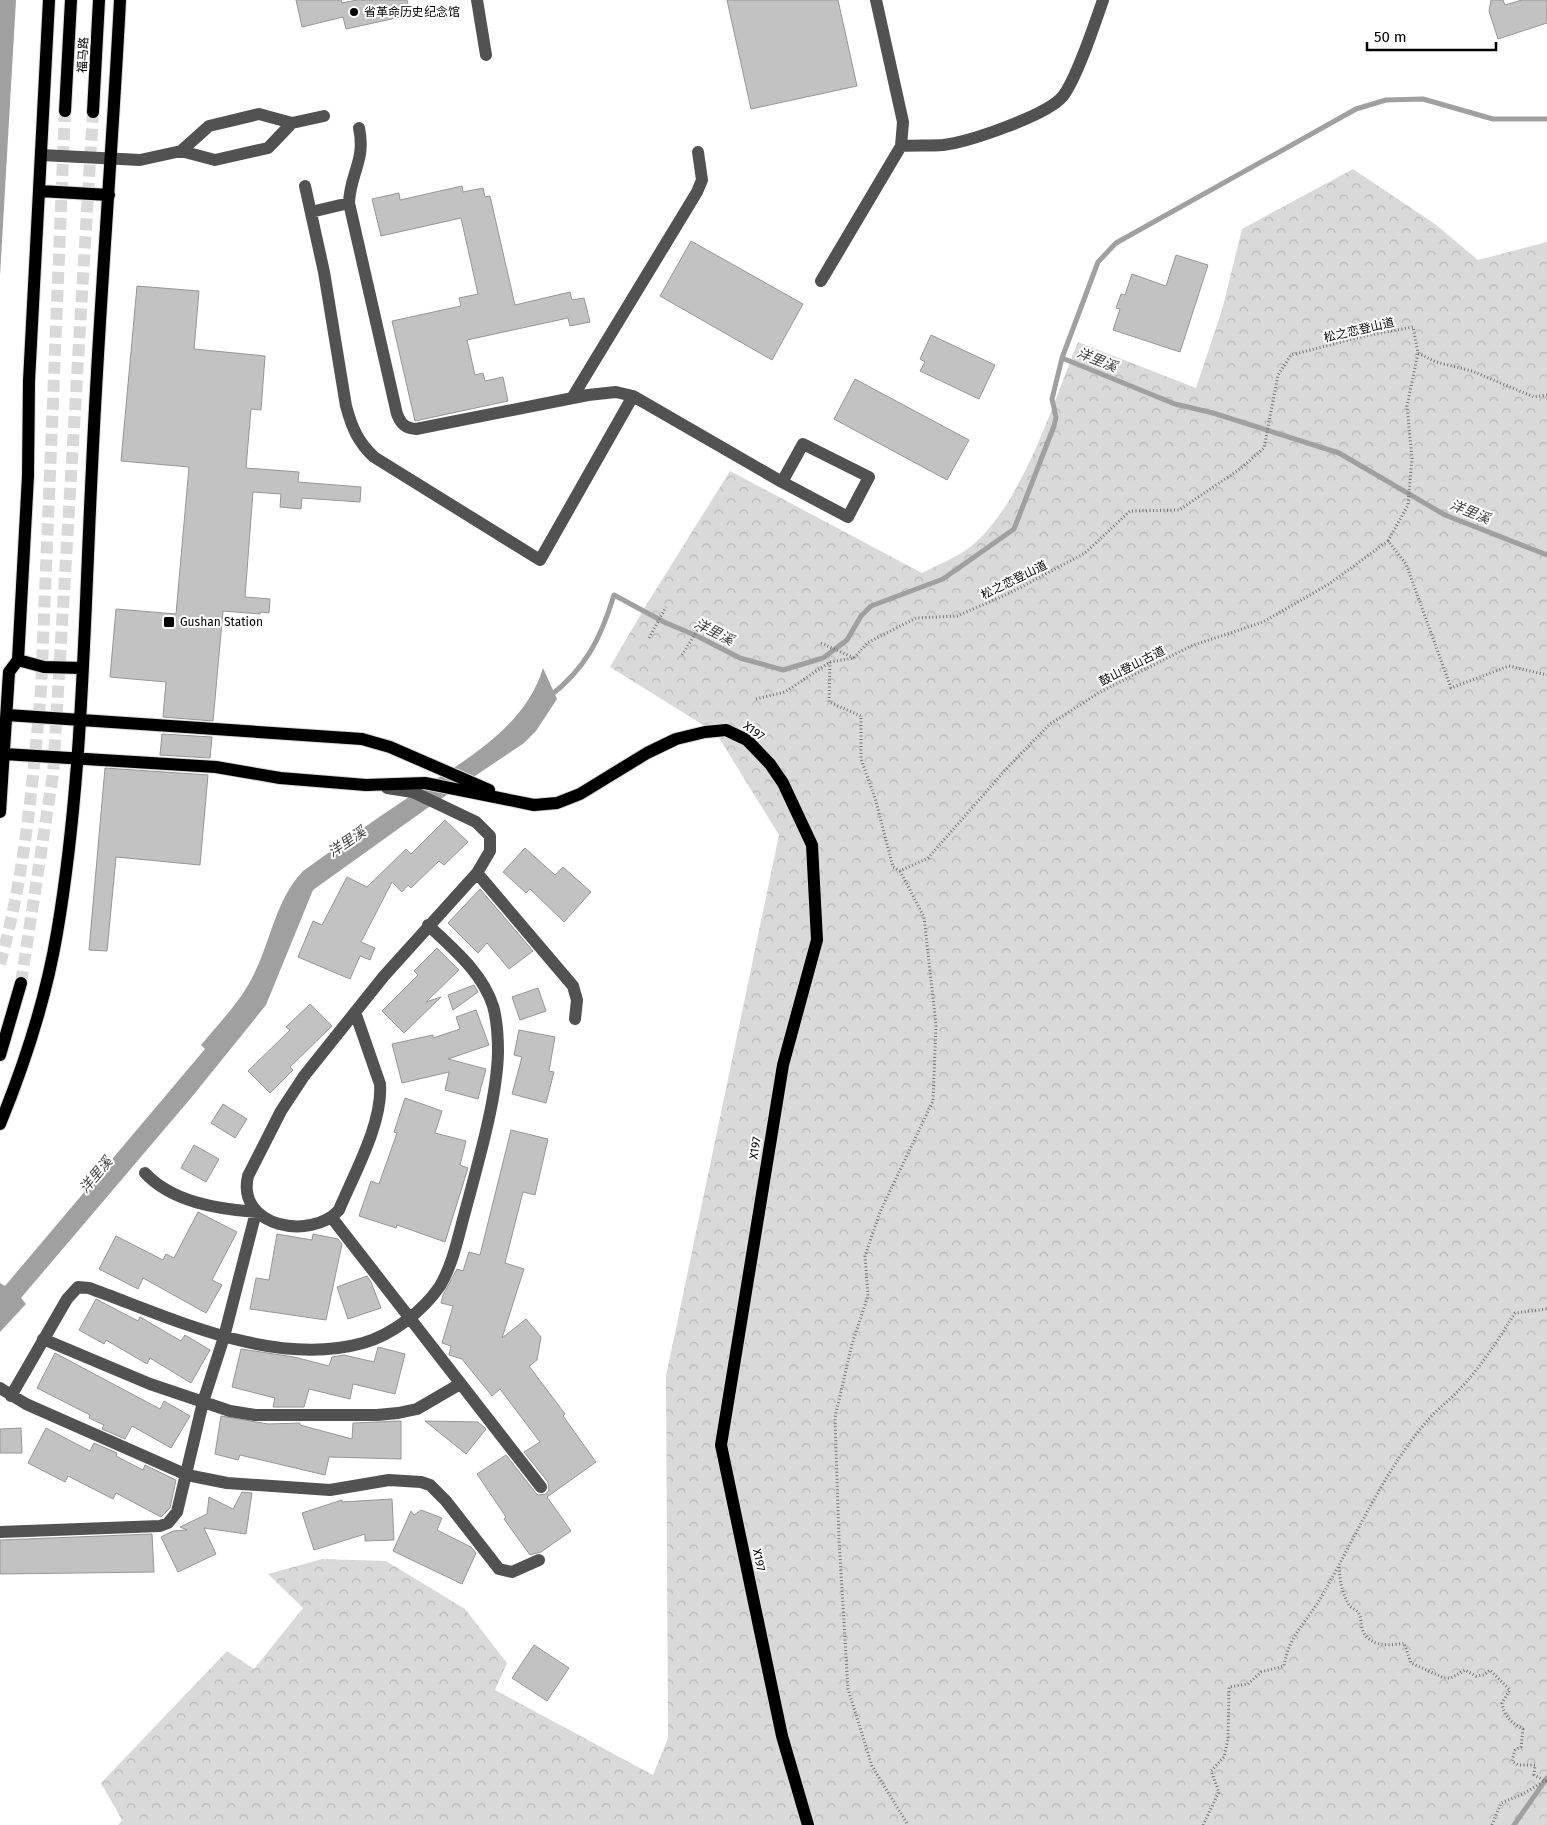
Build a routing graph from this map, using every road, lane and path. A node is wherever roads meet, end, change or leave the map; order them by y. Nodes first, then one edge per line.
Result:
1 (49, 0) edge
2 (71, 0) edge
3 (99, 0) edge
4 (120, 0) edge
5 (477, 0) edge
6 (876, 0) edge
7 (1103, 0) edge
8 (486, 55) dead end
9 (65, 111) tunnel mouth
10 (94, 112) tunnel mouth
11 (324, 116) dead end
12 (292, 123) junction
13 (359, 128) dead end
14 (901, 146) junction
15 (181, 151) junction
16 (698, 152) dead end
17 (41, 155) junction
18 (112, 158) junction
19 (305, 186) dead end
20 (40, 192) junction
21 (109, 195) junction
22 (349, 203) junction
23 (311, 212) junction
24 (821, 281) dead end
25 (1418, 353) junction
26 (1547, 395) edge
27 (633, 396) junction
28 (572, 398) junction
29 (782, 482) junction
30 (1388, 540) junction
31 (666, 607) dead end
32 (705, 618) dead end
33 (649, 638) dead end
34 (821, 643) dead end
35 (682, 655) dead end
36 (854, 658) junction
37 (18, 660) junction
38 (830, 662) junction
39 (82, 668) junction
40 (1547, 674) edge
41 (756, 699) dead end
42 (7, 715) junction
43 (80, 720) junction
44 (4, 754) junction
45 (76, 758) junction
46 (366, 784) junction
47 (478, 789) junction
48 (0, 812) edge
49 (900, 871) junction
50 (477, 873) junction
51 (428, 925) junction
52 (21, 983) tunnel mouth
53 (356, 1012) junction
54 (575, 1019) dead end
55 (0, 1054) edge
56 (0, 1124) edge
57 (144, 1173) dead end
58 (256, 1212) junction
59 (332, 1218) junction
60 (1547, 1309) edge
61 (409, 1318) junction
62 (224, 1337) junction
63 (43, 1339) junction
64 (460, 1384) junction
65 (0, 1388) edge
66 (11, 1396) junction
67 (203, 1402) junction
68 (187, 1475) junction
69 (542, 1487) dead end
70 (0, 1532) edge
71 (539, 1560) dead end
72 (1339, 1567) junction
73 (1547, 1782) edge
74 (808, 1825) edge
75 (908, 1825) edge
76 (1203, 1825) edge
77 (1492, 1825) edge

1 - 17 main road
2 - 9 main road, 福马路
3 - 10 main road, 福马路
4 - 18 main road
5 - 8 street
6 - 14 street
7 - 14 street
11 - 12 street
12 - 15 street
12 - 15 street
13 - 22 street
14 - 24 street
15 - 18 street
16 - 28 street
17 - 18 street
17 - 20 main road
18 - 21 main road
19 - 23 street
20 - 21 main road
20 - 37 main road
21 - 39 main road
22 - 23 street
22 - 28 street
23 - 27 street
25 - 26 path
25 - 30 path
25 - 36 path, 松之恋登山道
27 - 28 street
27 - 29 street
29 - 29 street
30 - 40 path
30 - 49 path, 鼓山登山古道
31 - 33 path
32 - 35 path
34 - 36 path
36 - 38 path
37 - 39 main road
37 - 42 main road
38 - 41 path
38 - 49 path
39 - 43 main road
42 - 43 main road
42 - 44 main road
43 - 45 main road
43 - 47 main road
44 - 45 main road
44 - 48 main road
45 - 46 main road
45 - 56 main road
46 - 47 main road
46 - 50 street
47 - 74 main road, X197 / X197
49 - 75 path
50 - 51 street
50 - 54 street
51 - 53 street
51 - 61 street
52 - 55 main road
53 - 58 street
53 - 59 street
57 - 58 street
58 - 59 street
58 - 62 street
59 - 61 street
60 - 72 path
61 - 62 street
61 - 64 street
62 - 63 street
62 - 67 street
63 - 66 street
63 - 67 street
64 - 67 street
64 - 69 street
65 - 66 street
66 - 68 street
67 - 68 street
68 - 70 street
68 - 71 street
72 - 73 path
72 - 76 path
73 - 77 path

